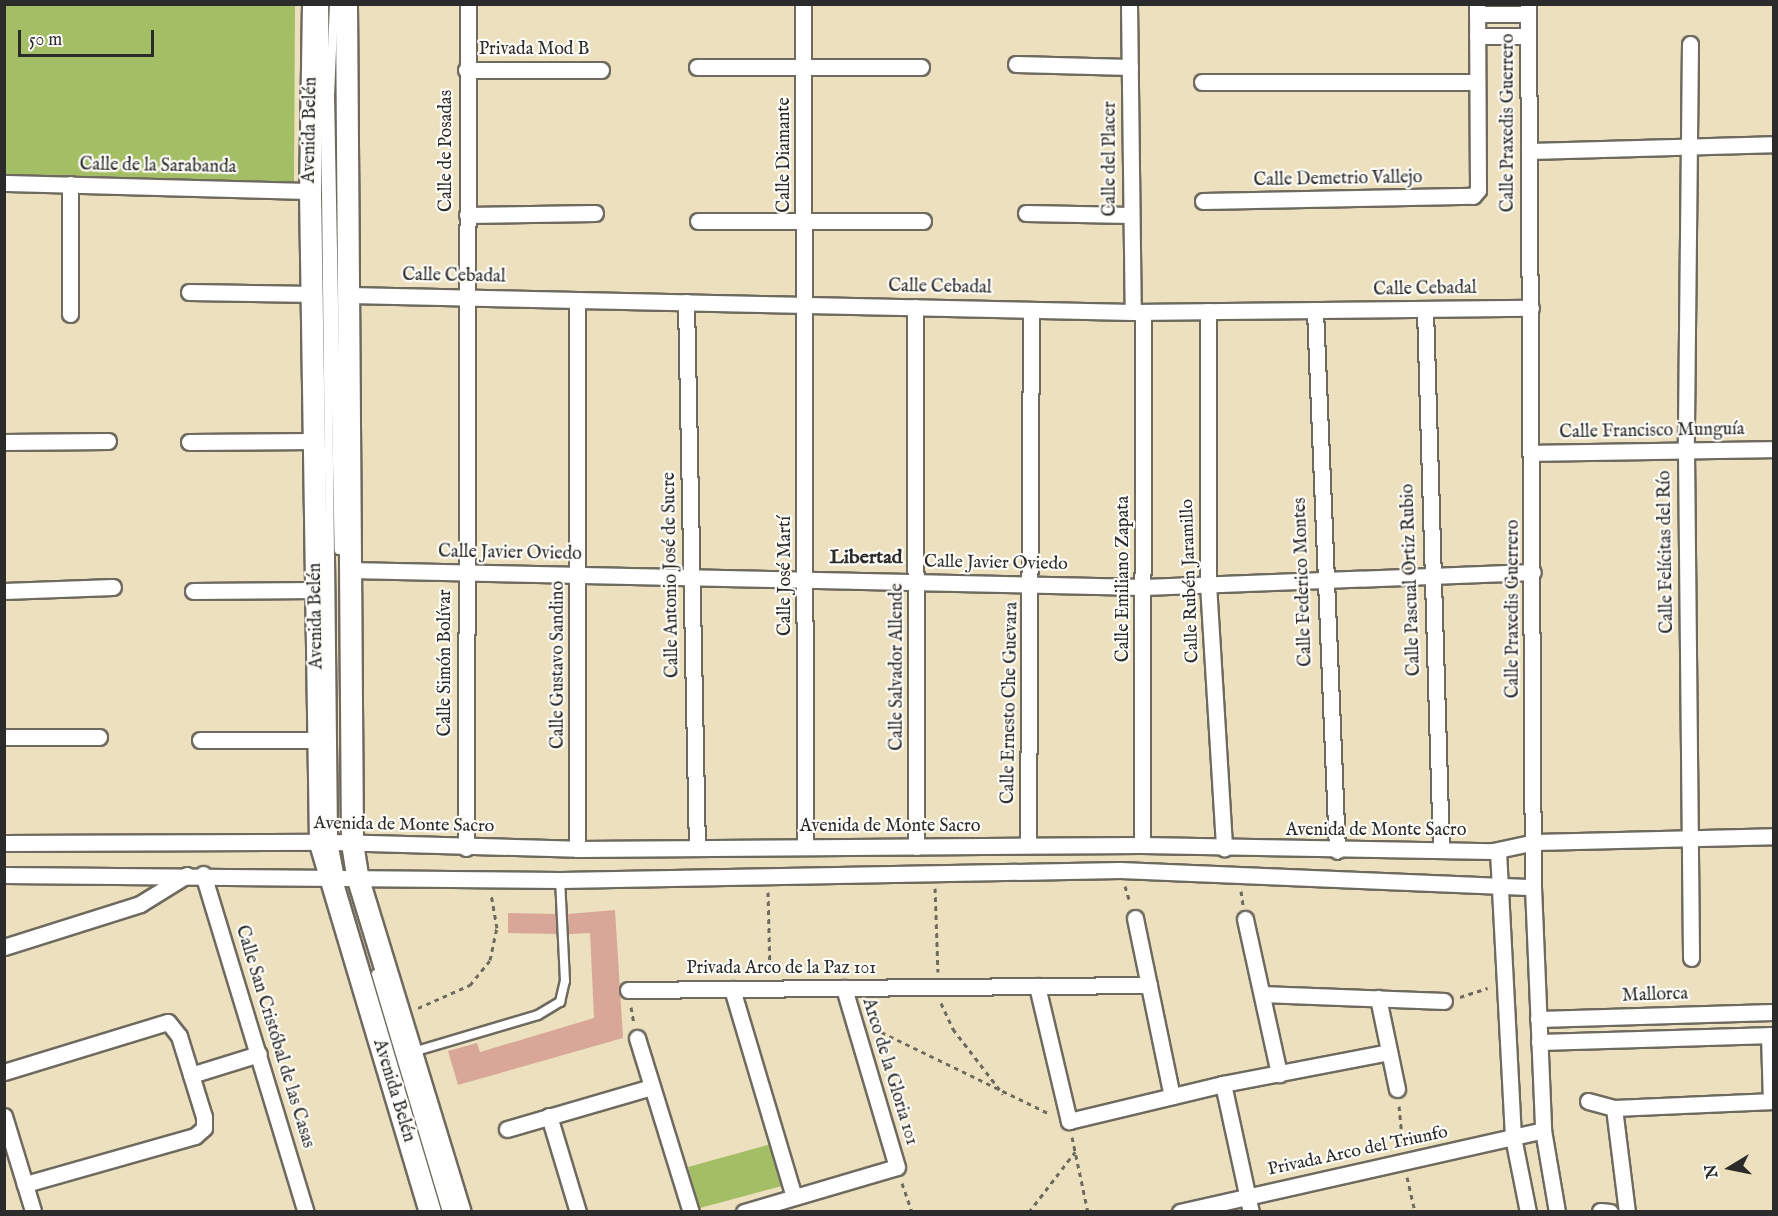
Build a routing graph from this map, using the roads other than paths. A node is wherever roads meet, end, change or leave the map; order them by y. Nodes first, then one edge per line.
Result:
1 (313, 4) edge
2 (324, 4) edge
3 (334, 4) edge
4 (346, 4) edge
5 (468, 4) edge
6 (803, 4) edge
7 (1130, 4) edge
8 (1477, 9) edge
9 (1528, 9) edge
10 (1477, 36) junction
11 (1528, 36) junction
12 (1690, 44) dead end
13 (1017, 64) dead end
14 (697, 67) dead end
15 (921, 67) dead end
16 (1130, 67) junction
17 (804, 69) junction
18 (466, 70) junction
19 (601, 70) dead end
20 (1202, 82) dead end
21 (1477, 82) junction
22 (1773, 144) edge
23 (1687, 146) junction
24 (1529, 151) junction
25 (4, 183) edge
26 (70, 184) junction
27 (310, 190) junction
28 (1203, 201) dead end
29 (595, 213) dead end
30 (1026, 213) dead end
31 (467, 215) junction
32 (1131, 215) junction
33 (698, 220) dead end
34 (923, 221) dead end
35 (805, 222) junction
36 (189, 292) dead end
37 (314, 294) junction
38 (349, 295) junction
39 (467, 297) junction
40 (577, 300) junction
41 (686, 302) junction
42 (806, 305) junction
43 (915, 307) junction
44 (1531, 308) junction
45 (1425, 309) junction
46 (1031, 310) junction
47 (1316, 310) junction
48 (1208, 311) junction
49 (1138, 312) junction
50 (70, 314) dead end
51 (108, 441) dead end
52 (315, 441) junction
53 (4, 442) edge
54 (189, 442) dead end
55 (1773, 449) edge
56 (1686, 451) junction
57 (1532, 453) junction
58 (349, 570) junction
59 (1533, 572) junction
60 (465, 573) junction
61 (579, 575) junction
62 (1430, 576) junction
63 (692, 577) junction
64 (805, 579) junction
65 (1322, 580) junction
66 (918, 582) junction
67 (1032, 584) junction
68 (1208, 584) junction
69 (1144, 587) junction
70 (113, 588) dead end
71 (316, 590) junction
72 (4, 591) edge
73 (193, 591) dead end
74 (4, 737) edge
75 (99, 737) dead end
76 (200, 740) dead end
77 (319, 740) junction
78 (1773, 836) edge
79 (1690, 838) junction
80 (1535, 842) junction
81 (4, 843) edge
82 (337, 843) junction
83 (1028, 845) junction
84 (1142, 845) junction
85 (804, 847) junction
86 (916, 847) junction
87 (466, 848) junction
88 (697, 848) junction
89 (578, 849) junction
90 (1224, 849) junction
91 (1441, 850) junction
92 (1498, 850) junction
93 (1337, 851) junction
94 (195, 874) junction
95 (342, 874) junction
96 (4, 875) edge
97 (560, 880) junction
98 (1533, 887) junction
99 (1498, 888) junction
100 (1135, 918) road end
101 (1245, 920) road end
102 (4, 947) edge
103 (1691, 958) dead end
104 (1149, 985) junction
105 (1037, 986) junction
106 (844, 988) junction
107 (732, 989) junction
108 (628, 990) road end
109 (1262, 994) junction
110 (1378, 998) junction
111 (1444, 1001) road end
112 (1773, 1012) edge
113 (1702, 1014) junction
114 (1538, 1019) junction
115 (1771, 1035) edge
116 (1703, 1037) junction
117 (637, 1038) road end
118 (1539, 1042) junction
119 (413, 1052) junction
120 (1389, 1052) junction
121 (259, 1054) junction
122 (4, 1072) edge
123 (1279, 1074) junction
124 (191, 1075) junction
125 (1223, 1084) junction
126 (652, 1087) junction
127 (1397, 1089) dead end
128 (1172, 1096) junction
129 (1588, 1101) dead end
130 (1772, 1101) edge
131 (1614, 1108) junction
132 (4, 1116) edge
133 (549, 1116) junction
134 (507, 1129) dead end
135 (1543, 1130) junction
136 (1513, 1137) junction
137 (25, 1184) junction
138 (794, 1197) junction
139 (1250, 1204) edge
140 (33, 1211) edge
141 (306, 1212) edge
142 (430, 1212) edge
143 (437, 1212) edge
144 (447, 1212) edge
145 (460, 1212) edge
146 (578, 1212) edge
147 (692, 1212) edge
148 (744, 1212) edge
149 (1180, 1212) edge
150 (1528, 1212) edge
151 (1557, 1212) edge
152 (1627, 1212) edge

1 - 27 main road, Avenida Belén
2 - 82 lane
3 - 82 lane
4 - 38 main road, Avenida Belén
5 - 18 street, Calle de Posadas
6 - 17 street, Calle Diamante
7 - 16 street, Calle del Placer
8 - 9 street
8 - 10 street
9 - 11 street, Calle Praxedis Guerrero
10 - 11 street
10 - 21 street
11 - 24 street, Calle Praxedis Guerrero
12 - 23 street, Calle Felícitas del Río
13 - 16 street
14 - 17 street
15 - 17 street
16 - 32 street, Calle del Placer
17 - 35 street, Calle Diamante
18 - 19 street, Privada Mod B
18 - 31 street, Calle de Posadas
20 - 21 street
21 - 28 street, Calle Demetrio Vallejo
22 - 23 street
23 - 24 street
23 - 56 street, Calle Felícitas del Río
24 - 44 street, Calle Praxedis Guerrero
25 - 26 street, Calle de la Sarabanda
26 - 27 street, Calle de la Sarabanda
26 - 50 street
27 - 37 main road, Avenida Belén
29 - 31 street
30 - 32 street
31 - 39 street, Calle de Posadas
32 - 49 street, Calle del Placer
33 - 35 street
34 - 35 street
35 - 42 street, Calle Diamante
36 - 37 street
37 - 52 main road, Avenida Belén
38 - 39 street, Calle Cebadal
38 - 58 main road, Avenida Belén
39 - 40 street, Calle Cebadal
39 - 60 street, Calle Simón Bolívar
40 - 41 street, Calle Cebadal
40 - 61 street, Calle Gustavo Sandino
41 - 42 street, Calle Cebadal
41 - 63 street, Calle Antonio José de Sucre
42 - 43 street, Calle Cebadal
42 - 64 street, Calle José Martí
43 - 46 street, Calle Cebadal
43 - 66 street, Calle Salvador Allende
44 - 45 street, Calle Cebadal
44 - 57 street, Calle Praxedis Guerrero
45 - 47 street, Calle Cebadal
45 - 62 street, Calle Pascual Ortiz Rubio
46 - 49 street, Calle Cebadal
46 - 67 street, Calle Ernesto Che Guevara
47 - 48 street, Calle Cebadal
47 - 65 street, Calle Federico Montes
48 - 49 street, Calle Cebadal
48 - 68 street, Calle Rubén Jaramillo
49 - 69 street, Calle Emiliano Zapata
51 - 53 street
52 - 54 street
52 - 71 main road, Avenida Belén
55 - 56 street, Calle Francisco Munguía
56 - 57 street, Calle Francisco Munguía
56 - 79 street, Calle Felícitas del Río
57 - 59 street, Calle Praxedis Guerrero
58 - 60 street, Calle Javier Oviedo
58 - 82 main road, Avenida Belén
59 - 62 street, Calle Javier Oviedo
59 - 80 street, Calle Praxedis Guerrero
60 - 61 street, Calle Javier Oviedo
60 - 87 street, Calle Simón Bolívar
61 - 63 street, Calle Javier Oviedo
61 - 89 street, Calle Gustavo Sandino
62 - 65 street, Calle Javier Oviedo
62 - 91 street, Calle Pascual Ortiz Rubio
63 - 64 street, Calle Javier Oviedo
63 - 88 street, Calle Antonio José de Sucre
64 - 66 street, Calle Javier Oviedo
64 - 85 street, Calle José Martí
65 - 68 street, Calle Javier Oviedo
65 - 93 street, Calle Federico Montes
66 - 67 street, Calle Javier Oviedo
66 - 86 street, Calle Salvador Allende
67 - 69 street, Calle Javier Oviedo
67 - 83 street, Calle Ernesto Che Guevara
68 - 69 street, Calle Javier Oviedo
68 - 90 street, Calle Rubén Jaramillo
69 - 84 street, Calle Emiliano Zapata
70 - 72 street
71 - 73 street
71 - 77 main road, Avenida Belén
74 - 75 street
76 - 77 street
77 - 82 main road, Avenida Belén
78 - 79 street, Avenida de Monte Sacro
79 - 80 street, Avenida de Monte Sacro
79 - 103 street, Calle Felícitas del Río
80 - 92 street, Avenida de Monte Sacro
80 - 98 street, Calle Praxedis Guerrero
81 - 82 street, Avenida de Monte Sacro
82 - 87 street, Avenida de Monte Sacro
82 - 95 main road, Avenida Belén
82 - 95 main road, Avenida Belén
83 - 84 street, Avenida de Monte Sacro
83 - 86 street, Avenida de Monte Sacro
84 - 90 street, Avenida de Monte Sacro
85 - 86 street, Avenida de Monte Sacro
85 - 88 street, Avenida de Monte Sacro
87 - 89 street, Avenida de Monte Sacro
88 - 89 street, Avenida de Monte Sacro
90 - 93 street, Avenida de Monte Sacro
91 - 92 street, Avenida de Monte Sacro
91 - 93 street, Avenida de Monte Sacro
92 - 99 street
94 - 95 street
94 - 96 street
94 - 102 street
94 - 121 street, Calle San Cristóbal de las Casas
95 - 97 street
95 - 119 main road, Avenida Belén
95 - 142 main road, Avenida Belén
95 - 143 lane
95 - 144 lane
97 - 99 street
97 - 119 lane
98 - 99 street
98 - 114 street, Calle Praxedis Guerrero
99 - 136 street
100 - 104 street
101 - 109 street
104 - 105 street, Privada Arco de la Paz 101
104 - 128 street
105 - 106 street, Privada Arco de la Paz 101
105 - 128 street
106 - 107 street, Privada Arco de la Paz 101
106 - 138 street, Arco de la Gloria 101
107 - 108 street, Privada Arco de la Paz 101
107 - 138 street
109 - 110 street
109 - 123 street
110 - 111 street
110 - 120 street
112 - 113 street, Mallorca
113 - 114 street, Mallorca
113 - 116 street
114 - 118 street, Calle Praxedis Guerrero
115 - 116 street
115 - 130 street
116 - 118 street
117 - 126 street
118 - 135 street, Calle Praxedis Guerrero
119 - 145 main road, Avenida Belén
120 - 123 street
120 - 127 street
121 - 124 street
121 - 141 street, Calle San Cristóbal de las Casas
122 - 124 street
123 - 125 street
124 - 137 street
125 - 128 street
125 - 139 street
126 - 133 street
126 - 147 street
129 - 131 street
130 - 131 street
131 - 152 street
132 - 137 street
133 - 134 street
133 - 146 street
135 - 136 street, Privada Arco del Triunfo
135 - 151 street, Calle Praxedis Guerrero
136 - 139 street, Privada Arco del Triunfo
136 - 150 street
137 - 140 street
138 - 148 street
139 - 149 street, Privada Arco del Triunfo

